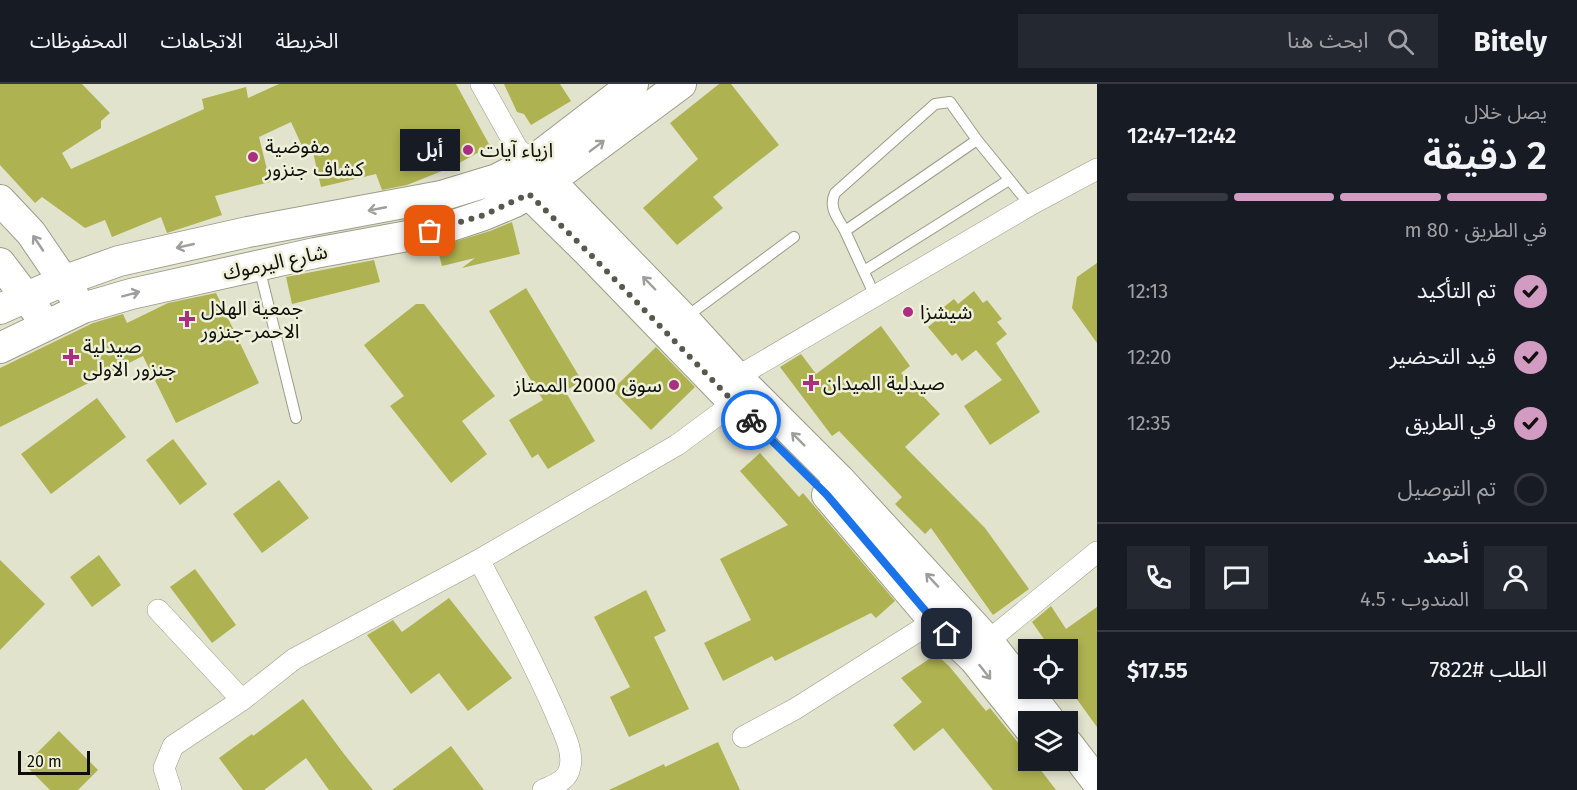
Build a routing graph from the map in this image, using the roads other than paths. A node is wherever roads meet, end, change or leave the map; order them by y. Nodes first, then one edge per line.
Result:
1 (481, 84) edge
2 (633, 84) edge
3 (681, 84) edge
4 (976, 140) junction
5 (1097, 169) edge
6 (529, 172) junction
7 (1009, 180) junction
8 (0, 200) edge
9 (1030, 205) junction
10 (845, 231) junction
11 (794, 237) dead end
12 (0, 263) edge
13 (259, 267) junction
14 (864, 270) junction
15 (63, 281) junction
16 (875, 296) junction
17 (27, 297) junction
18 (83, 308) junction
19 (0, 309) edge
20 (684, 319) junction
21 (47, 325) junction
22 (0, 348) edge
23 (735, 390) junction
24 (296, 418) dead end
25 (1097, 552) edge
26 (479, 560) junction
27 (158, 610) dead end
28 (934, 621) junction
29 (988, 641) junction
30 (242, 700) junction
31 (1042, 711) edge
32 (1018, 714) edge
33 (743, 737) dead end
34 (1078, 757) edge
35 (1063, 771) edge
36 (1097, 782) edge
37 (171, 790) edge
38 (543, 790) edge
39 (1078, 790) edge

1 - 6 street
2 - 6 main road
6 -> 3 main road
4 - 7 lane
4 - 10 lane
4 - 10 lane
5 - 9 street
6 - 13 main road, شارع اليرموك
6 -> 15 main road, شارع اليرموك
20 -> 6 main road
6 - 23 main road
7 - 9 lane
7 - 14 lane
15 -> 8 main road
9 - 16 street
10 - 14 lane
11 - 20 lane
12 - 17 main road
18 -> 13 main road, شارع اليرموك
13 - 24 lane
14 - 16 lane
15 - 17 main road, شارع اليرموك
15 - 18 main road
16 - 23 street
17 - 19 main road, شارع اليرموك
17 - 21 main road
18 - 21 main road, شارع اليرموك
20 - 23 main road
21 - 22 main road, شارع اليرموك
23 - 26 street
23 - 28 main road
29 -> 23 main road
25 - 29 street
26 - 30 street
26 - 38 street
27 - 30 street
28 -> 32 main road
28 - 33 street
29 - 31 main road
30 - 37 street
34 - 36 main road
35 - 39 main road

